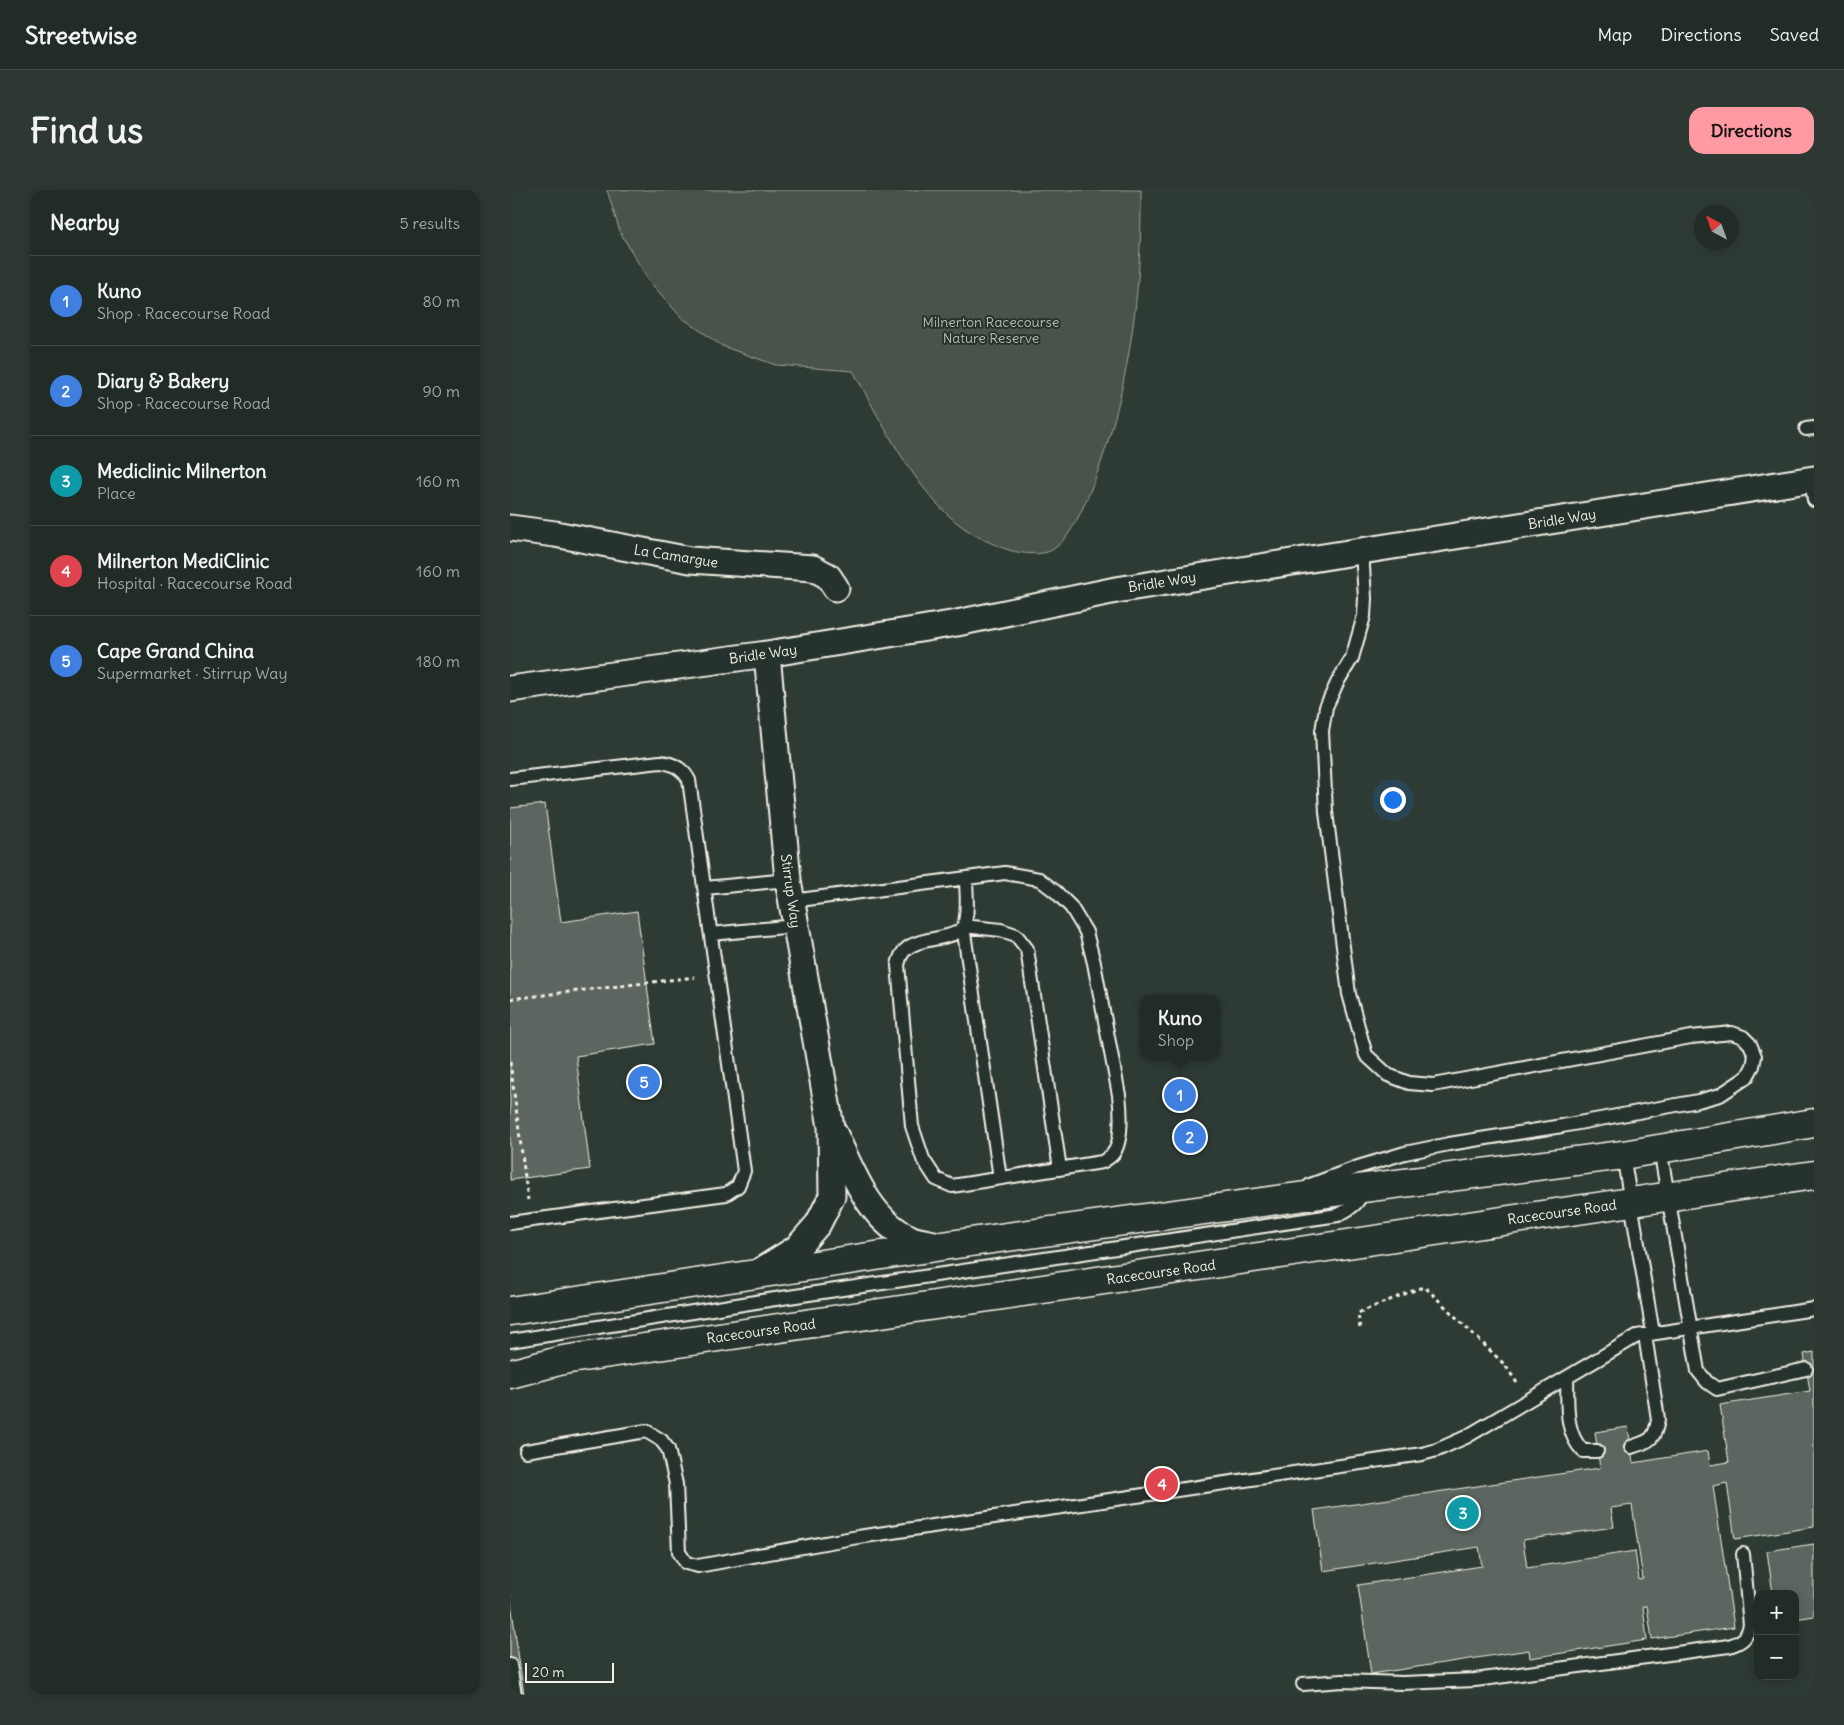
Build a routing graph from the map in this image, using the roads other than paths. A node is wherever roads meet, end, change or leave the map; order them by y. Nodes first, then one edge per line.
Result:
1 (1813, 486) edge
2 (511, 529) edge
3 (1362, 551) junction
4 (836, 588) dead end
5 (767, 654) junction
6 (510, 689) edge
7 (510, 779) edge
8 (966, 878) junction
9 (705, 888) junction
10 (790, 890) junction
11 (796, 926) junction
12 (963, 926) junction
13 (711, 934) junction
14 (1814, 1123) edge
15 (830, 1127) junction
16 (1660, 1149) junction
17 (1623, 1155) junction
18 (1060, 1169) junction
19 (1814, 1175) edge
20 (1000, 1178) junction
21 (1364, 1188) junction
22 (1669, 1196) junction
23 (1269, 1201) junction
24 (1632, 1202) junction
25 (510, 1223) edge
26 (942, 1246) junction
27 (757, 1273) junction
28 (1814, 1310) edge
29 (510, 1311) edge
30 (1689, 1328) junction
31 (1649, 1334) junction
32 (510, 1341) edge
33 (1806, 1369) dead end
34 (510, 1374) edge
35 (1567, 1378) junction
36 (1631, 1447) dead end
37 (526, 1451) dead end
38 (1598, 1451) dead end
39 (1743, 1554) dead end
40 (510, 1666) edge
41 (1303, 1684) dead end
42 (515, 1695) edge

1 - 3 street, Bridle Way
2 - 4 street, La Camargue
3 - 5 street, Bridle Way
3 - 23 lane
5 - 6 street, Bridle Way
5 - 10 street, Stirrup Way
7 - 9 lane
8 - 10 lane
8 - 12 lane
8 - 18 lane
9 - 10 lane
9 - 13 lane
10 - 11 street, Stirrup Way
11 - 13 lane
11 - 15 street, Stirrup Way
12 - 18 lane
12 - 20 lane
12 - 20 lane
13 - 25 lane
14 - 16 main road
15 - 26 street, Stirrup Way
15 - 27 street, Stirrup Way
16 - 17 main road
16 - 22 lane
17 - 21 main road
17 - 24 lane
18 - 20 lane
19 - 22 main road, Racecourse Road
21 - 23 main road
21 - 32 lane
22 - 24 main road, Racecourse Road
22 - 30 lane
23 - 26 main road
24 - 31 lane
24 - 34 main road, Racecourse Road
26 - 27 main road
27 - 29 main road
28 - 30 lane
30 - 31 lane
30 - 33 lane
31 - 35 lane
31 - 36 lane
35 - 37 lane
35 - 38 lane
39 - 41 lane
40 - 42 lane

